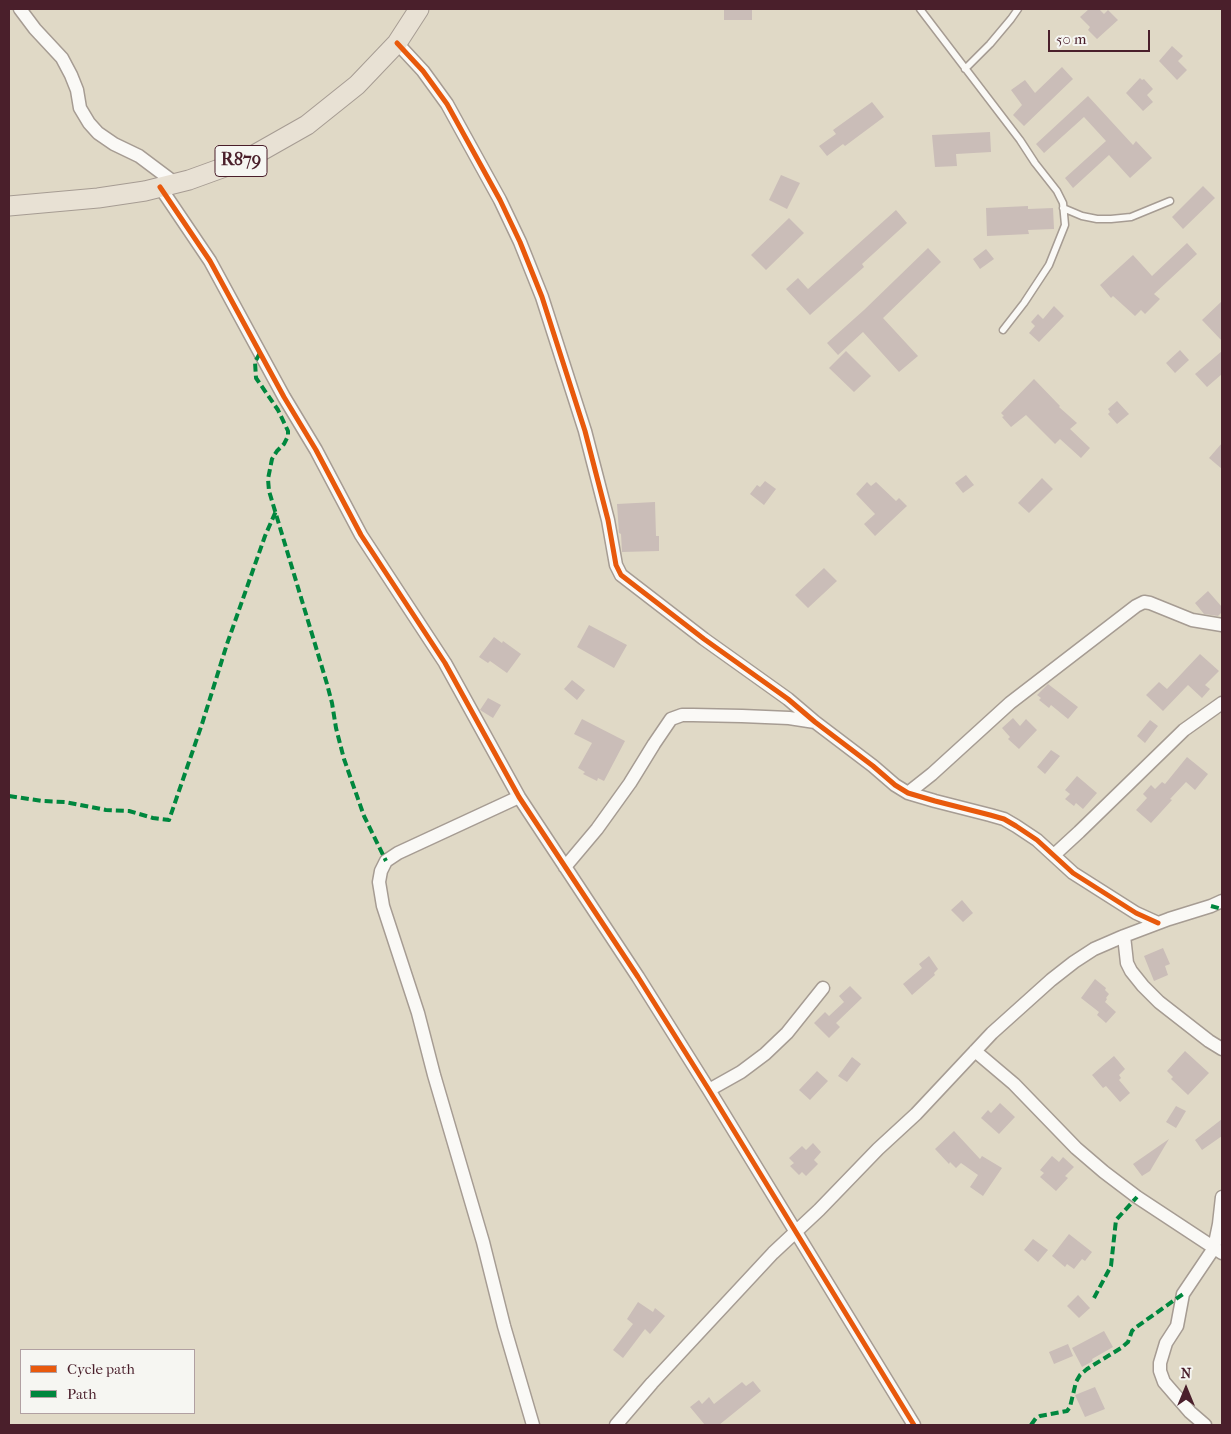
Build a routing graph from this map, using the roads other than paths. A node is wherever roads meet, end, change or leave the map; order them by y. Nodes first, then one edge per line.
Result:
1 (20, 9) edge
2 (419, 9) edge
3 (920, 9) edge
4 (1018, 9) edge
5 (397, 43) junction
6 (966, 69) junction
7 (168, 185) junction
8 (1170, 202) dead end
9 (9, 206) edge
10 (1064, 208) junction
11 (1003, 330) dead end
12 (1222, 626) edge
13 (1222, 703) edge
14 (815, 722) junction
15 (908, 793) junction
16 (519, 797) junction
17 (1054, 855) junction
18 (565, 868) junction
19 (1222, 901) edge
20 (1158, 923) junction
21 (1124, 936) junction
22 (823, 988) dead end
23 (1222, 1049) edge
24 (975, 1051) junction
25 (710, 1090) junction
26 (1222, 1197) edge
27 (796, 1232) junction
28 (1218, 1251) edge
29 (533, 1425) edge
30 (618, 1425) edge
31 (914, 1425) edge
32 (1205, 1425) edge

1 - 7 street
2 - 5 main road, R879
3 - 6 lane
4 - 6 lane
5 - 7 main road, R879
5 - 14 street
6 - 10 lane
7 - 9 main road, R879
7 - 16 street
8 - 10 lane
10 - 11 lane
12 - 15 street
13 - 17 street
14 - 15 street
14 - 18 street
15 - 17 street
16 - 18 street
16 - 29 street
17 - 20 street
18 - 25 street
19 - 20 street
20 - 21 street
21 - 23 street
21 - 24 street
22 - 25 street
24 - 27 street
24 - 28 street
25 - 27 street
26 - 28 street
27 - 30 street
27 - 31 street
28 - 32 street

